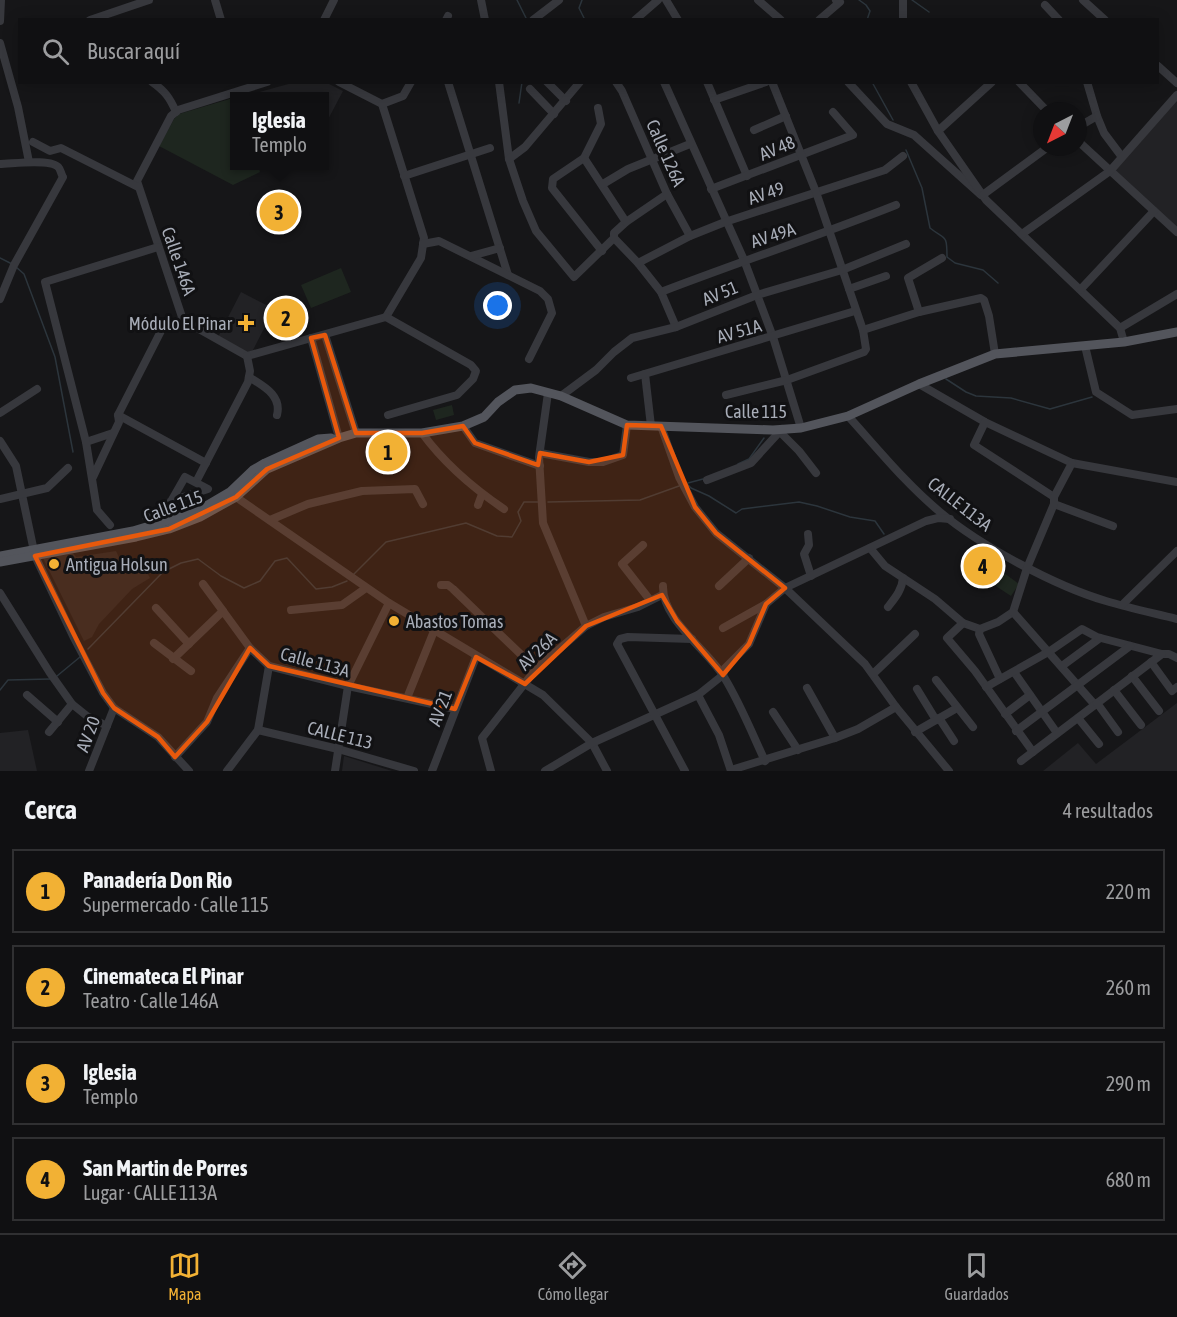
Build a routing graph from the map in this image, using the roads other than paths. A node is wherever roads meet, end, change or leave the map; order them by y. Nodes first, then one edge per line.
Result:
1 (1, 0) edge
2 (149, 0) edge
3 (215, 0) edge
4 (334, 0) edge
5 (481, 0) edge
6 (559, 0) edge
7 (658, 0) edge
8 (666, 0) edge
9 (758, 0) edge
10 (836, 0) edge
11 (903, 0) edge
12 (1083, 0) edge
13 (1045, 5) dead end
14 (96, 18) edge
15 (220, 18) edge
16 (325, 18) edge
17 (485, 18) edge
18 (535, 18) edge
19 (637, 18) edge
20 (677, 18) edge
21 (779, 18) edge
22 (821, 18) edge
23 (903, 18) edge
24 (1057, 18) edge
25 (1103, 18) edge
26 (0, 21) edge
27 (0, 43) edge
28 (1159, 67) edge
29 (1177, 83) edge
30 (155, 84) edge
31 (343, 84) edge
32 (410, 84) edge
33 (449, 84) edge
34 (500, 84) edge
35 (549, 84) edge
36 (578, 84) edge
37 (617, 84) edge
38 (665, 84) edge
39 (708, 84) edge
40 (732, 84) edge
41 (760, 84) edge
42 (773, 84) edge
43 (850, 84) edge
44 (911, 84) edge
45 (990, 84) edge
46 (1021, 84) edge
47 (1088, 84) edge
48 (244, 85) edge
49 (530, 89) dead end
50 (734, 93) junction
51 (1177, 95) edge
52 (566, 100) junction
53 (714, 100) junction
54 (1038, 102) edge
55 (382, 104) junction
56 (598, 108) dead end
57 (176, 112) junction
58 (833, 112) dead end
59 (554, 114) junction
60 (786, 116) junction
61 (1097, 116) junction
62 (1087, 122) edge
63 (753, 129) dead end
64 (938, 131) junction
65 (33, 142) dead end
66 (690, 144) junction
67 (490, 148) dead end
68 (1087, 149) edge
69 (470, 154) junction
70 (801, 155) junction
71 (903, 156) dead end
72 (1037, 156) edge
73 (1122, 157) junction
74 (584, 158) junction
75 (509, 159) junction
76 (652, 160) junction
77 (29, 162) junction
78 (0, 164) edge
79 (1110, 171) junction
80 (404, 176) junction
81 (747, 176) junction
82 (603, 184) junction
83 (138, 186) junction
84 (711, 189) junction
85 (816, 192) junction
86 (667, 194) junction
87 (985, 197) junction
88 (896, 205) dead end
89 (1154, 211) junction
90 (626, 222) junction
91 (725, 222) junction
92 (829, 232) junction
93 (1177, 232) edge
94 (1022, 234) junction
95 (690, 236) junction
96 (614, 238) junction
97 (423, 244) junction
98 (906, 244) dead end
99 (158, 247) junction
100 (500, 248) junction
101 (602, 251) junction
102 (471, 256) junction
103 (942, 258) dead end
104 (744, 260) junction
105 (639, 263) junction
106 (842, 270) junction
107 (508, 275) junction
108 (886, 276) dead end
109 (849, 289) junction
110 (1081, 289) junction
111 (660, 292) junction
112 (1177, 294) edge
113 (757, 295) junction
114 (0, 299) edge
115 (855, 311) junction
116 (919, 312) junction
117 (386, 317) junction
118 (183, 320) junction
119 (676, 327) junction
120 (1120, 328) junction
121 (862, 330) junction
122 (1177, 333) edge
123 (325, 335) junction
124 (773, 337) junction
125 (310, 338) junction
126 (1124, 342) junction
127 (1085, 346) junction
128 (995, 354) junction
129 (247, 356) junction
130 (530, 359) dead end
131 (645, 374) junction
132 (249, 377) junction
133 (632, 378) dead end
134 (787, 380) junction
135 (919, 384) junction
136 (37, 389) dead end
137 (548, 393) junction
138 (726, 395) dead end
139 (561, 396) junction
140 (1177, 410) edge
141 (0, 413) edge
142 (118, 415) junction
143 (277, 415) dead end
144 (388, 415) dead end
145 (848, 416) junction
146 (985, 422) junction
147 (627, 425) junction
148 (463, 426) junction
149 (651, 426) junction
150 (661, 426) junction
151 (801, 428) junction
152 (781, 430) junction
153 (113, 433) junction
154 (356, 433) junction
155 (422, 433) junction
156 (339, 438) junction
157 (0, 441) edge
158 (86, 442) junction
159 (540, 453) junction
160 (206, 463) junction
161 (1072, 463) junction
162 (540, 466) junction
163 (68, 468) dead end
164 (816, 473) dead end
165 (92, 479) junction
166 (707, 480) dead end
167 (1177, 482) edge
168 (196, 483) junction
169 (23, 494) junction
170 (233, 494) junction
171 (482, 494) junction
172 (0, 500) edge
173 (1054, 500) junction
174 (171, 501) junction
175 (423, 504) dead end
176 (478, 505) dead end
177 (504, 509) dead end
178 (146, 517) dead end
179 (950, 519) junction
180 (270, 520) junction
181 (110, 525) dead end
182 (1113, 526) dead end
183 (807, 534) dead end
184 (643, 545) dead end
185 (870, 548) junction
186 (1177, 551) edge
187 (34, 553) junction
188 (0, 556) edge
189 (749, 558) junction
190 (0, 562) edge
191 (1027, 568) junction
192 (811, 576) junction
193 (903, 578) junction
194 (203, 584) dead end
195 (441, 585) dead end
196 (663, 586) dead end
197 (719, 586) dead end
198 (366, 588) junction
199 (785, 588) junction
200 (0, 593) edge
201 (662, 595) junction
202 (650, 600) junction
203 (389, 603) junction
204 (766, 604) junction
205 (1122, 605) junction
206 (888, 607) dead end
207 (156, 608) dead end
208 (291, 610) dead end
209 (223, 611) junction
210 (1012, 612) junction
211 (1177, 619) edge
212 (963, 623) junction
213 (586, 626) junction
214 (723, 628) dead end
215 (980, 629) junction
216 (434, 632) junction
217 (915, 634) dead end
218 (1100, 638) junction
219 (692, 639) junction
220 (153, 643) dead end
221 (189, 644) junction
222 (1130, 646) junction
223 (250, 648) junction
224 (1050, 651) junction
225 (1162, 654) junction
226 (476, 657) junction
227 (1177, 658) edge
228 (173, 660) junction
229 (1151, 662) junction
230 (269, 666) junction
231 (1062, 666) junction
232 (536, 669) junction
233 (191, 671) dead end
234 (1014, 672) junction
235 (873, 674) junction
236 (723, 675) junction
237 (1132, 676) junction
238 (936, 680) dead end
239 (1000, 680) junction
240 (525, 684) junction
241 (1078, 685) junction
242 (348, 686) junction
243 (986, 687) junction
244 (1177, 687) edge
245 (807, 688) dead end
246 (917, 689) dead end
247 (1114, 690) junction
248 (27, 695) dead end
249 (698, 695) junction
250 (1030, 695) junction
251 (407, 698) junction
252 (72, 704) junction
253 (1096, 704) junction
254 (896, 707) junction
255 (114, 708) junction
256 (957, 708) junction
257 (455, 709) junction
258 (1159, 711) dead end
259 (773, 712) dead end
260 (1042, 712) junction
261 (1005, 714) junction
262 (654, 716) junction
263 (1078, 718) junction
264 (937, 719) junction
265 (58, 722) junction
266 (1141, 725) dead end
267 (107, 726) junction
268 (973, 727) dead end
269 (258, 730) junction
270 (1016, 731) junction
271 (49, 732) dead end
272 (915, 732) junction
273 (1118, 732) dead end
274 (1058, 733) junction
275 (835, 738) junction
276 (954, 741) dead end
277 (592, 743) junction
278 (1099, 744) dead end
279 (338, 749) junction
280 (798, 750) junction
281 (1033, 752) junction
282 (175, 757) junction
283 (765, 761) junction
284 (1022, 761) dead end
285 (89, 771) edge
286 (189, 771) edge
287 (227, 771) edge
288 (335, 771) edge
289 (414, 771) edge
290 (432, 771) edge
291 (491, 771) edge
292 (545, 771) edge
293 (607, 771) edge
294 (685, 771) edge
295 (731, 771) edge
296 (949, 771) edge

1 - 26 street
2 - 14 street
3 - 15 street
4 - 16 street
5 - 17 street
6 - 18 street
7 - 19 street
8 - 20 street
9 - 21 street
10 - 22 street
11 - 23 street
12 - 25 street
13 - 24 street
27 - 77 street
28 - 29 street
30 - 57 street
31 - 55 street
32 - 55 street
33 - 69 street
34 - 75 street
35 - 52 street
36 - 52 street
37 - 76 street, Calle 126A
38 - 66 street
39 - 53 street
40 - 50 street
41 - 50 street
42 - 60 street
43 - 87 street
44 - 64 street
45 - 64 street
46 - 54 street
47 - 61 street
48 - 57 street
49 - 59 street
50 - 53 street
51 - 73 street
52 - 59 street
53 - 81 street
55 - 80 street
56 - 74 street
57 - 83 street
58 - 70 street, AV 48
59 - 75 street
60 - 63 street
60 - 70 street
61 - 62 street
61 - 73 street
64 - 87 street
65 - 83 street
66 - 76 street
66 - 84 street
67 - 69 street
68 - 79 street
69 - 80 street
69 - 100 street
70 - 81 street, AV 48
70 - 85 street
71 - 85 street, AV 49
72 - 87 street
73 - 79 street
74 - 82 street
74 - 101 street
75 - 101 street
76 - 82 street
76 - 86 street, Calle 126A
77 - 78 street
77 - 114 street
79 - 89 street
79 - 94 street
80 - 97 street
81 - 84 street, AV 48
82 - 90 street
83 - 99 street, Calle 146A
84 - 91 street
85 - 91 street, AV 49
85 - 92 street
86 - 90 street
86 - 95 street, Calle 126A
87 - 94 street
88 - 92 street, AV 49A
89 - 93 street
89 - 110 street
90 - 96 street
91 - 95 street, AV 49
91 - 104 street
92 - 104 street, AV 49A
92 - 106 street
94 - 110 street
95 - 105 street, AV 49
96 - 101 street
96 - 105 street
97 - 102 street
97 - 117 street
98 - 106 street, AV 51
99 - 118 street, Calle 146A
99 - 158 street
100 - 102 street
100 - 107 street
102 - 107 street
103 - 116 street
104 - 111 street, AV 49A
104 - 113 street
105 - 111 street
106 - 109 street
106 - 113 street, AV 51
107 - 130 street
108 - 109 street
109 - 115 street
110 - 120 street
111 - 119 street
112 - 120 street
113 - 119 street, AV 51
113 - 124 street
115 - 121 street
115 - 124 street, AV 51A
116 - 121 street
116 - 128 street
117 - 123 street
117 - 144 street
118 - 129 street, Calle 146A
118 - 142 street
119 - 139 street, AV 51
120 - 126 street
121 - 134 street
122 - 126 main road, Calle 115
123 - 125 street
123 - 154 street
124 - 131 street, AV 51A
124 - 134 street
125 - 129 street
125 - 156 street
126 - 127 main road, Calle 115
127 - 128 main road, Calle 115
127 - 140 street
128 - 135 main road, Calle 115
129 - 132 street
131 - 133 street, AV 51A
131 - 149 street
132 - 143 street
132 - 160 street
134 - 138 street
134 - 151 street
135 - 145 main road, Calle 115
135 - 146 street
136 - 141 street
137 - 139 main road, Calle 115
137 - 148 main road, Calle 115
137 - 159 street
139 - 147 main road, Calle 115
142 - 153 street
142 - 160 street
145 - 151 main road, Calle 115
145 - 179 street, CALLE 113A
146 - 161 street
146 - 173 street
147 - 149 main road, Calle 115
147 - 159 street
148 - 155 main road, Calle 115
148 - 162 street
149 - 150 main road, Calle 115
150 - 152 main road, Calle 115
150 - 189 street
151 - 152 main road, Calle 115
152 - 164 street
152 - 166 street
153 - 158 street
153 - 165 street
154 - 155 main road, Calle 115
154 - 156 main road, Calle 115
155 - 171 street
156 - 170 main road, Calle 115
157 - 169 street
158 - 165 street
159 - 162 street
160 - 168 street
161 - 167 street
161 - 173 street
162 - 213 street
163 - 169 street
165 - 181 street
168 - 174 street
168 - 174 street
169 - 172 street
169 - 187 street
170 - 180 street
170 - 187 main road, Calle 115
171 - 176 street
171 - 177 street
173 - 182 street
173 - 191 street
174 - 178 street
175 - 180 street
179 - 185 street
179 - 191 street, CALLE 113A
180 - 198 street
183 - 192 street
184 - 202 street
185 - 192 street
185 - 193 street
186 - 205 street
187 - 188 main road, Calle 115
187 - 190 main road, Calle 115
187 - 255 street
189 - 197 street
189 - 199 street
191 - 205 street, CALLE 113A
191 - 210 street
192 - 199 street
193 - 206 street
193 - 212 street
194 - 209 street, Calle 113A
195 - 232 street
196 - 201 street
198 - 203 street
198 - 208 street
199 - 204 street
199 - 235 street
200 - 252 street
201 - 202 street, AV 26A
201 - 219 street
202 - 213 street, AV 26A
203 - 216 street
203 - 242 street
204 - 214 street
204 - 236 street
205 - 211 street, CALLE 113A
207 - 221 street
209 - 221 street
209 - 223 street, Calle 113A
210 - 215 street
210 - 224 street
212 - 215 street
212 - 243 street
213 - 232 street, AV 26A
215 - 239 street
216 - 226 street
216 - 251 street
217 - 235 street
218 - 222 street
218 - 224 street
218 - 231 street
219 - 236 street
219 - 262 street
220 - 228 street
221 - 228 street
222 - 225 street
222 - 241 street
223 - 230 street, Calle 113A
223 - 282 street
224 - 231 street
224 - 234 street
225 - 227 street
225 - 229 street
226 - 240 street
226 - 257 street, AV 21
228 - 233 street
229 - 237 street
229 - 244 street
230 - 242 street, Calle 113A
230 - 269 street
231 - 241 street
232 - 240 street, AV 26A
234 - 239 street
234 - 250 street
235 - 254 street
236 - 249 street
236 - 283 street
237 - 247 street
237 - 258 street
238 - 256 street
239 - 243 street
240 - 277 street
240 - 291 street, AV 26A
241 - 253 street
241 - 260 street
242 - 251 street, Calle 113A
242 - 279 street
243 - 261 street
245 - 275 street
246 - 264 street
247 - 253 street
247 - 266 street
248 - 265 street
249 - 262 street
249 - 295 street
250 - 260 street
250 - 261 street
251 - 257 street, Calle 113A
252 - 265 street
252 - 267 street
253 - 263 street
253 - 273 street
254 - 272 street
254 - 275 street
255 - 267 street, AV 20
255 - 282 street
256 - 264 street
256 - 268 street
257 - 290 street, AV 21
259 - 280 street
260 - 270 street
260 - 274 street
261 - 270 street
262 - 277 street
262 - 294 street
263 - 274 street
263 - 278 street
264 - 272 street
264 - 276 street
265 - 271 street
267 - 285 street, AV 20
269 - 279 street, CALLE 113
269 - 287 street
270 - 281 street
272 - 296 street
274 - 281 street
275 - 280 street
277 - 292 street
277 - 293 street
279 - 288 street
279 - 289 street, CALLE 113
280 - 283 street
281 - 284 street
282 - 286 street
283 - 295 street

